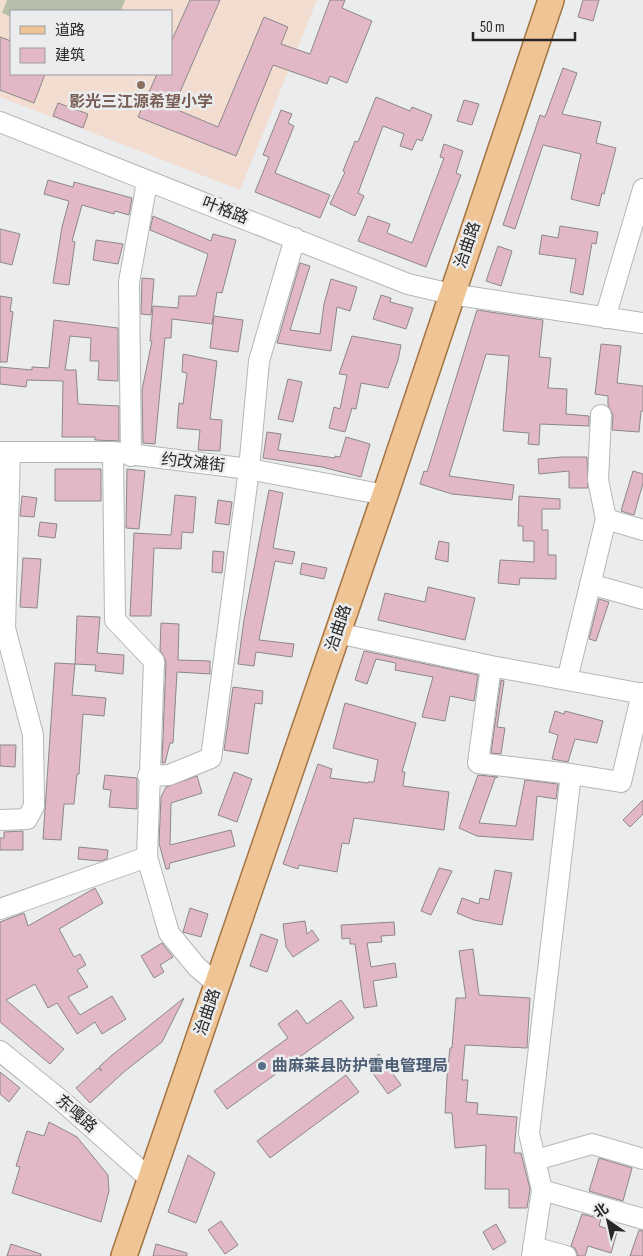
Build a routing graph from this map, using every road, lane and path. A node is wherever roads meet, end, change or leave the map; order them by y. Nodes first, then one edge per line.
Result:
1 (551, 0) edge
2 (0, 122) edge
3 (147, 182) junction
4 (642, 198) edge
5 (295, 238) junction
6 (451, 294) junction
7 (605, 318) junction
8 (643, 323) edge
9 (601, 415) dead end
10 (5, 452) edge
11 (122, 454) junction
12 (249, 469) junction
13 (385, 495) junction
14 (606, 519) junction
15 (643, 530) edge
16 (590, 584) junction
17 (643, 599) edge
18 (338, 633) junction
19 (491, 666) junction
20 (567, 680) junction
21 (642, 694) edge
22 (571, 774) junction
23 (148, 776) junction
24 (0, 820) edge
25 (147, 857) junction
26 (0, 909) edge
27 (217, 984) junction
28 (0, 1051) edge
29 (643, 1159) edge
30 (536, 1160) junction
31 (150, 1179) junction
32 (542, 1190) junction
33 (643, 1219) edge
34 (532, 1252) edge
35 (124, 1256) edge
36 (566, 1256) edge

1 - 6 main road, 治曲路
2 - 3 street, 叶格路
3 - 5 street, 叶格路
3 - 11 street
4 - 7 street
5 - 6 street, 叶格路
5 - 12 street
6 - 7 street, 叶格路
6 - 13 main road, 治曲路
7 - 8 street, 叶格路
9 - 14 street
10 - 11 street, 约改滩街
10 - 24 street
11 - 12 street, 约改滩街
11 - 23 street
12 - 13 street, 约改滩街
12 - 23 street
13 - 18 main road, 治曲路
14 - 15 street
14 - 16 street
16 - 17 street
16 - 20 street
18 - 19 street
18 - 27 main road, 治曲路
19 - 20 street
19 - 22 street
20 - 21 street
21 - 22 street
22 - 30 street
23 - 25 street
25 - 26 street
25 - 27 street
27 - 31 main road, 治曲路
28 - 31 street, 东嘎路
29 - 30 street
30 - 32 street
31 - 35 main road, 治曲路
32 - 33 street
32 - 34 street
34 - 36 street

